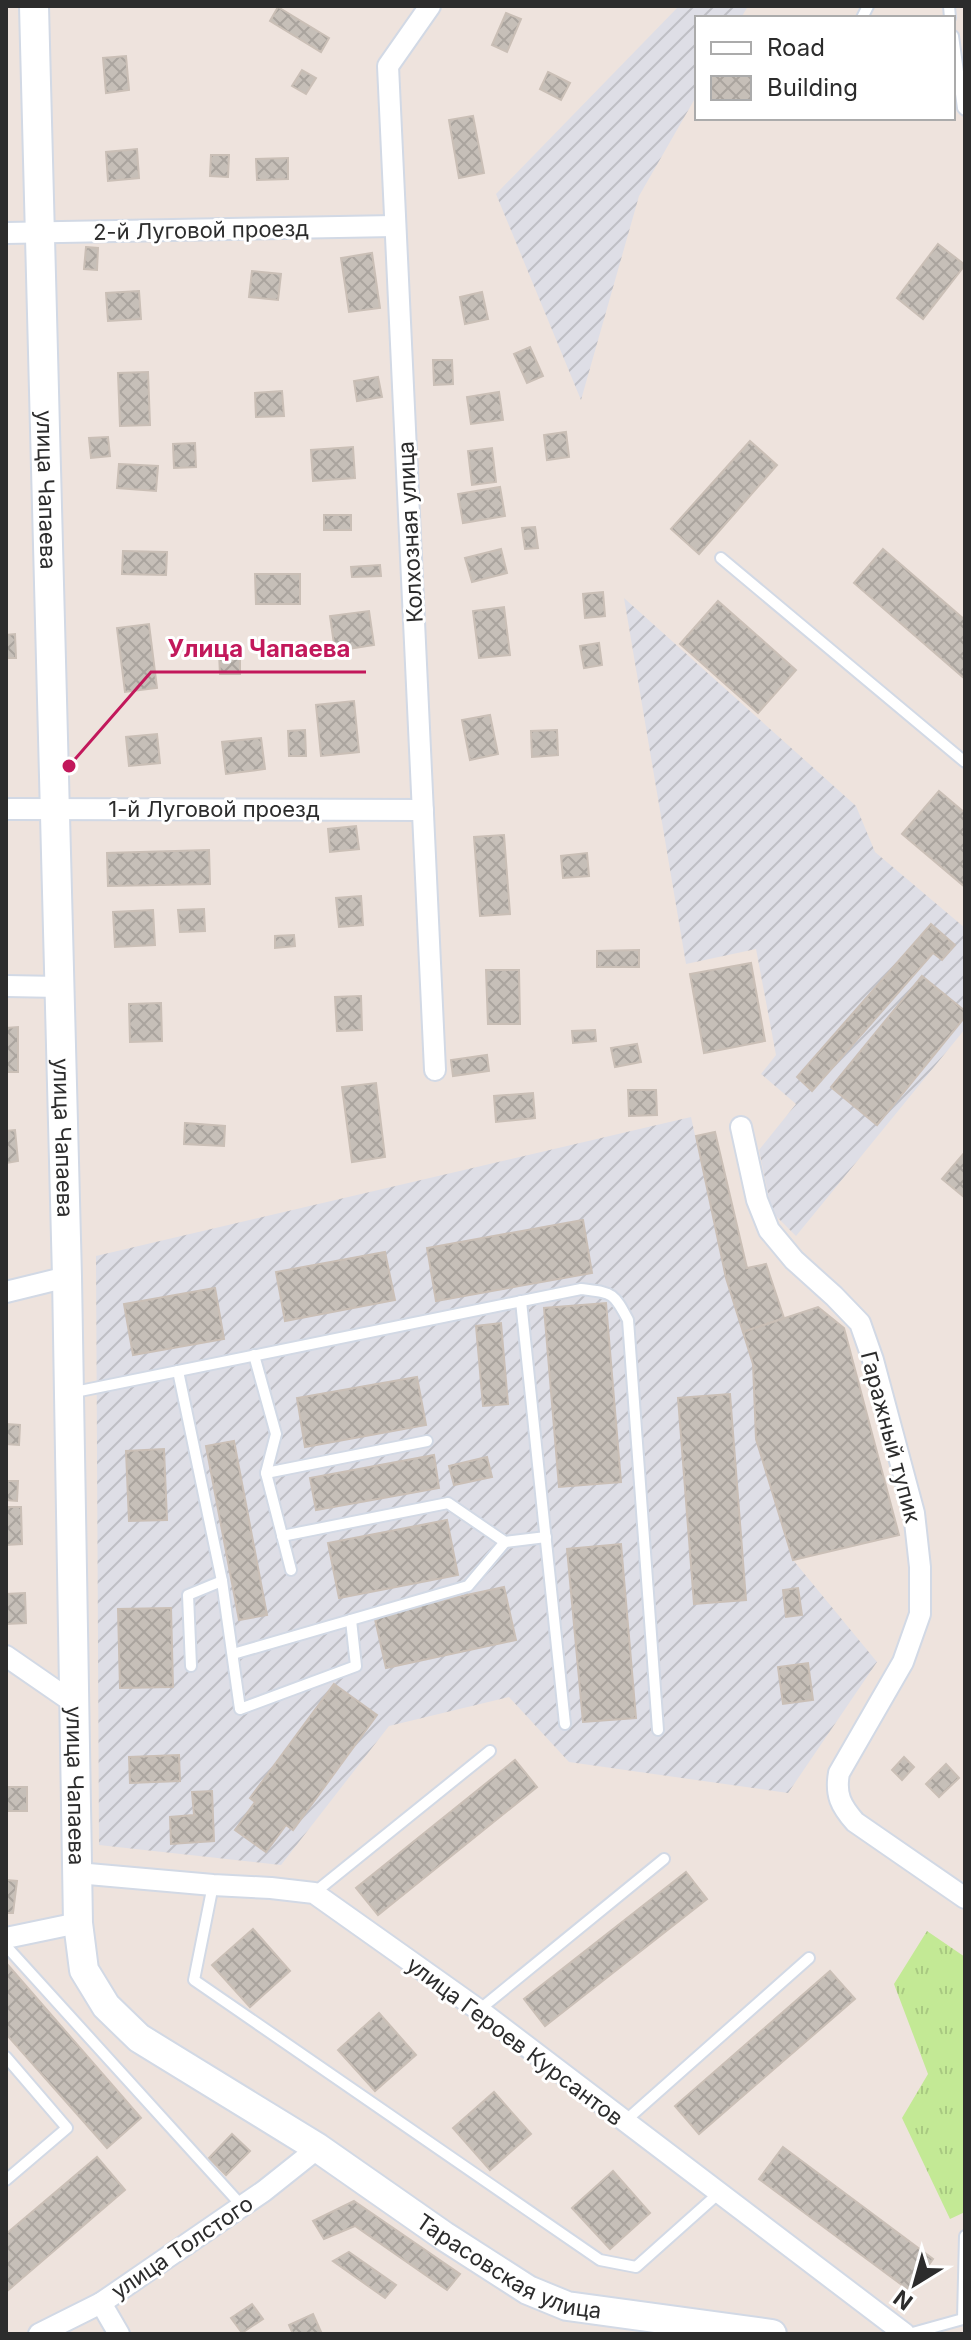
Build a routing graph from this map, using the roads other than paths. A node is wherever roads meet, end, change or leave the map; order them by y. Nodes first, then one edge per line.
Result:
1 (34, 6) edge
2 (430, 6) edge
3 (955, 56) edge
4 (960, 107) edge
5 (395, 226) junction
6 (6, 233) edge
7 (40, 233) junction
8 (721, 558) dead end
9 (965, 762) edge
10 (54, 808) junction
11 (6, 809) edge
12 (423, 810) junction
13 (6, 986) edge
14 (60, 987) junction
15 (435, 1070) dead end
16 (741, 1127) dead end
17 (67, 1277) junction
18 (6, 1292) edge
19 (521, 1301) junction
20 (254, 1355) junction
21 (178, 1371) junction
22 (68, 1393) junction
23 (427, 1441) dead end
24 (266, 1473) junction
25 (282, 1536) junction
26 (546, 1537) junction
27 (505, 1542) junction
28 (291, 1570) dead end
29 (222, 1581) junction
30 (351, 1620) junction
31 (233, 1654) junction
32 (6, 1656) edge
33 (191, 1666) dead end
34 (74, 1703) junction
35 (565, 1724) dead end
36 (658, 1730) dead end
37 (490, 1751) dead end
38 (664, 1859) dead end
39 (77, 1873) junction
40 (213, 1885) junction
41 (314, 1893) junction
42 (965, 1898) edge
43 (78, 1923) junction
44 (6, 1938) edge
45 (6, 1946) edge
46 (809, 1958) dead end
47 (479, 2010) junction
48 (6, 2057) edge
49 (624, 2122) junction
50 (318, 2148) junction
51 (6, 2180) edge
52 (719, 2193) junction
53 (242, 2206) junction
54 (965, 2236) edge
55 (101, 2303) junction
56 (39, 2334) edge
57 (119, 2334) edge
58 (772, 2334) edge
59 (907, 2334) edge

1 - 7 street, улица Чапаева
2 - 5 street, Колхозная улица
3 - 4 lane
5 - 7 street, 2-й Луговой проезд
5 - 12 street, Колхозная улица
6 - 7 street, 2-й Луговой проезд
7 - 10 street, улица Чапаева
8 - 9 lane
10 - 11 street, 1-й Луговой проезд
10 - 12 street, 1-й Луговой проезд
10 - 14 street, улица Чапаева
12 - 15 street, Колхозная улица
13 - 14 street
14 - 17 street, улица Чапаева
16 - 42 street, Гаражный тупик
17 - 18 street
17 - 22 street, улица Чапаева
19 - 20 lane
19 - 26 lane
19 - 36 lane
20 - 21 lane
20 - 24 lane
21 - 22 lane
21 - 29 lane
22 - 34 street, улица Чапаева
23 - 24 lane
24 - 25 lane
25 - 27 lane
25 - 28 lane
26 - 27 lane
26 - 35 lane
27 - 30 lane
29 - 31 lane
29 - 33 lane
30 - 31 lane
30 - 31 lane
32 - 34 street
34 - 39 street, улица Чапаева
37 - 41 lane
38 - 47 lane
39 - 40 street, улица Героев Курсантов
39 - 43 street, улица Чапаева
40 - 41 street, улица Героев Курсантов
40 - 52 lane
41 - 47 street, улица Героев Курсантов
43 - 44 street
43 - 50 street, улица Чапаева
45 - 53 lane
46 - 49 lane
47 - 49 street, улица Героев Курсантов
48 - 51 lane
49 - 52 street, улица Героев Курсантов
50 - 53 street, улица Толстого
50 - 58 street, Тарасовская улица
52 - 59 street, улица Героев Курсантов
53 - 55 street, улица Толстого
54 - 59 lane
55 - 56 street, улица Толстого
55 - 57 street

